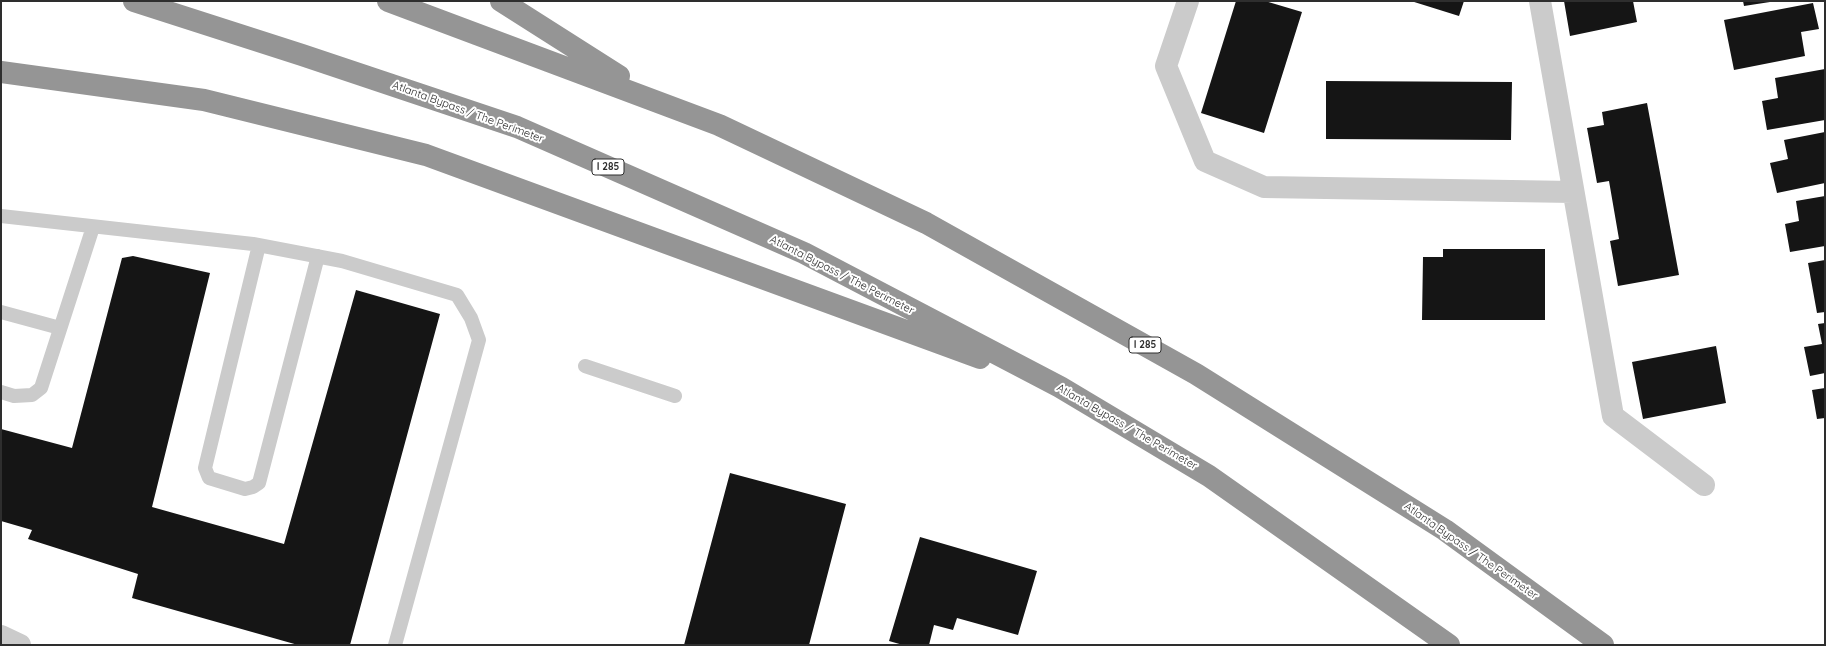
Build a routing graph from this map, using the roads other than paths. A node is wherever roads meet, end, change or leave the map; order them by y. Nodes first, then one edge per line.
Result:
1 (134, 1) edge
2 (388, 1) edge
3 (501, 1) edge
4 (1188, 1) edge
5 (1540, 1) edge
6 (1, 72) edge
7 (655, 99) junction
8 (1573, 192) junction
9 (1, 216) edge
10 (93, 226) junction
11 (259, 245) junction
12 (318, 256) junction
13 (1, 312) edge
14 (60, 328) junction
15 (585, 366) dead end
16 (1060, 387) junction
17 (1, 392) edge
18 (675, 396) dead end
19 (1704, 485) dead end
20 (1, 636) edge
21 (20, 645) edge
22 (395, 645) edge
23 (1449, 645) edge
24 (1603, 645) edge

1 - 16 highway, Atlanta Bypass / The Perimeter / I 285
2 - 7 highway, Atlanta Bypass / The Perimeter / I 285
3 - 7 highway
4 - 8 street
5 - 8 street
6 - 16 highway
7 - 24 highway, Atlanta Bypass / The Perimeter / I 285
8 - 19 street
9 - 10 lane
10 - 11 lane
10 - 14 lane
11 - 12 lane
11 - 12 lane
12 - 22 lane
13 - 14 lane
14 - 17 lane
15 - 18 lane
16 - 23 highway, Atlanta Bypass / The Perimeter / I 285
20 - 21 street

